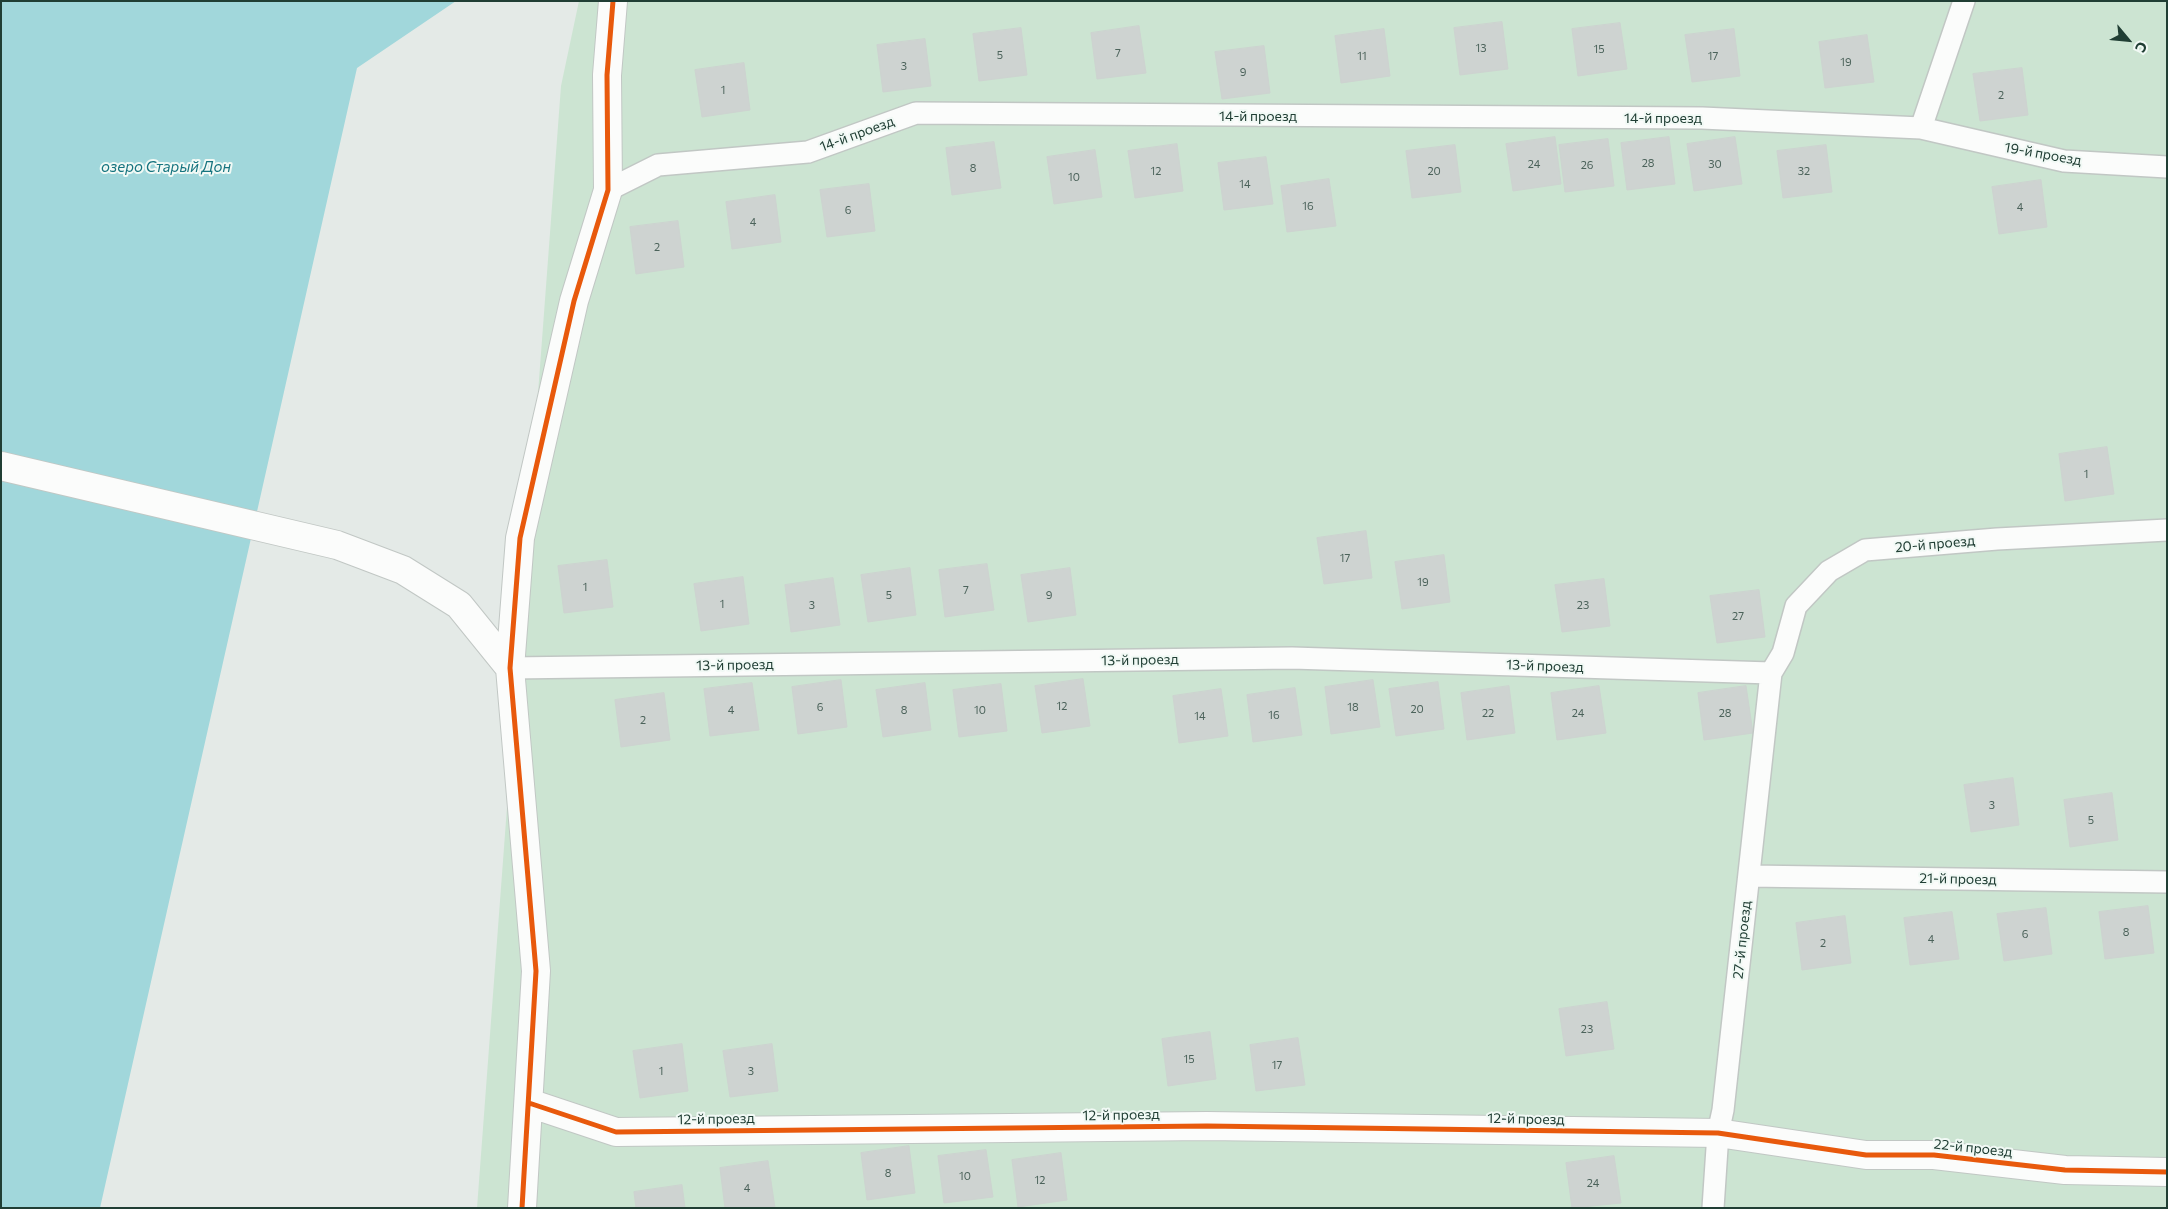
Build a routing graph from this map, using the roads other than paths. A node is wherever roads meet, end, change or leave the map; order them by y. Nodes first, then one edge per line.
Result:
1 (613, 1) edge
2 (1964, 1) edge
3 (1921, 128) junction
4 (2167, 167) edge
5 (608, 190) junction
6 (1, 466) edge
7 (2167, 530) edge
8 (510, 668) junction
9 (1771, 673) junction
10 (1749, 876) junction
11 (2167, 882) edge
12 (528, 1103) junction
13 (1718, 1133) junction
14 (2167, 1172) edge
15 (522, 1208) edge
16 (1713, 1208) edge

1 - 5 street
2 - 3 lane
3 - 4 lane, 19-й проезд
3 - 5 lane, 14-й проезд
5 - 8 street
6 - 8 street
7 - 9 lane, 20-й проезд
8 - 9 lane, 13-й проезд
8 - 12 street
9 - 10 lane, 27-й проезд
10 - 11 lane, 21-й проезд
10 - 13 lane, 27-й проезд
12 - 13 street, 12-й проезд
12 - 15 street
13 - 14 street, 22-й проезд
13 - 16 lane, 27-й проезд

